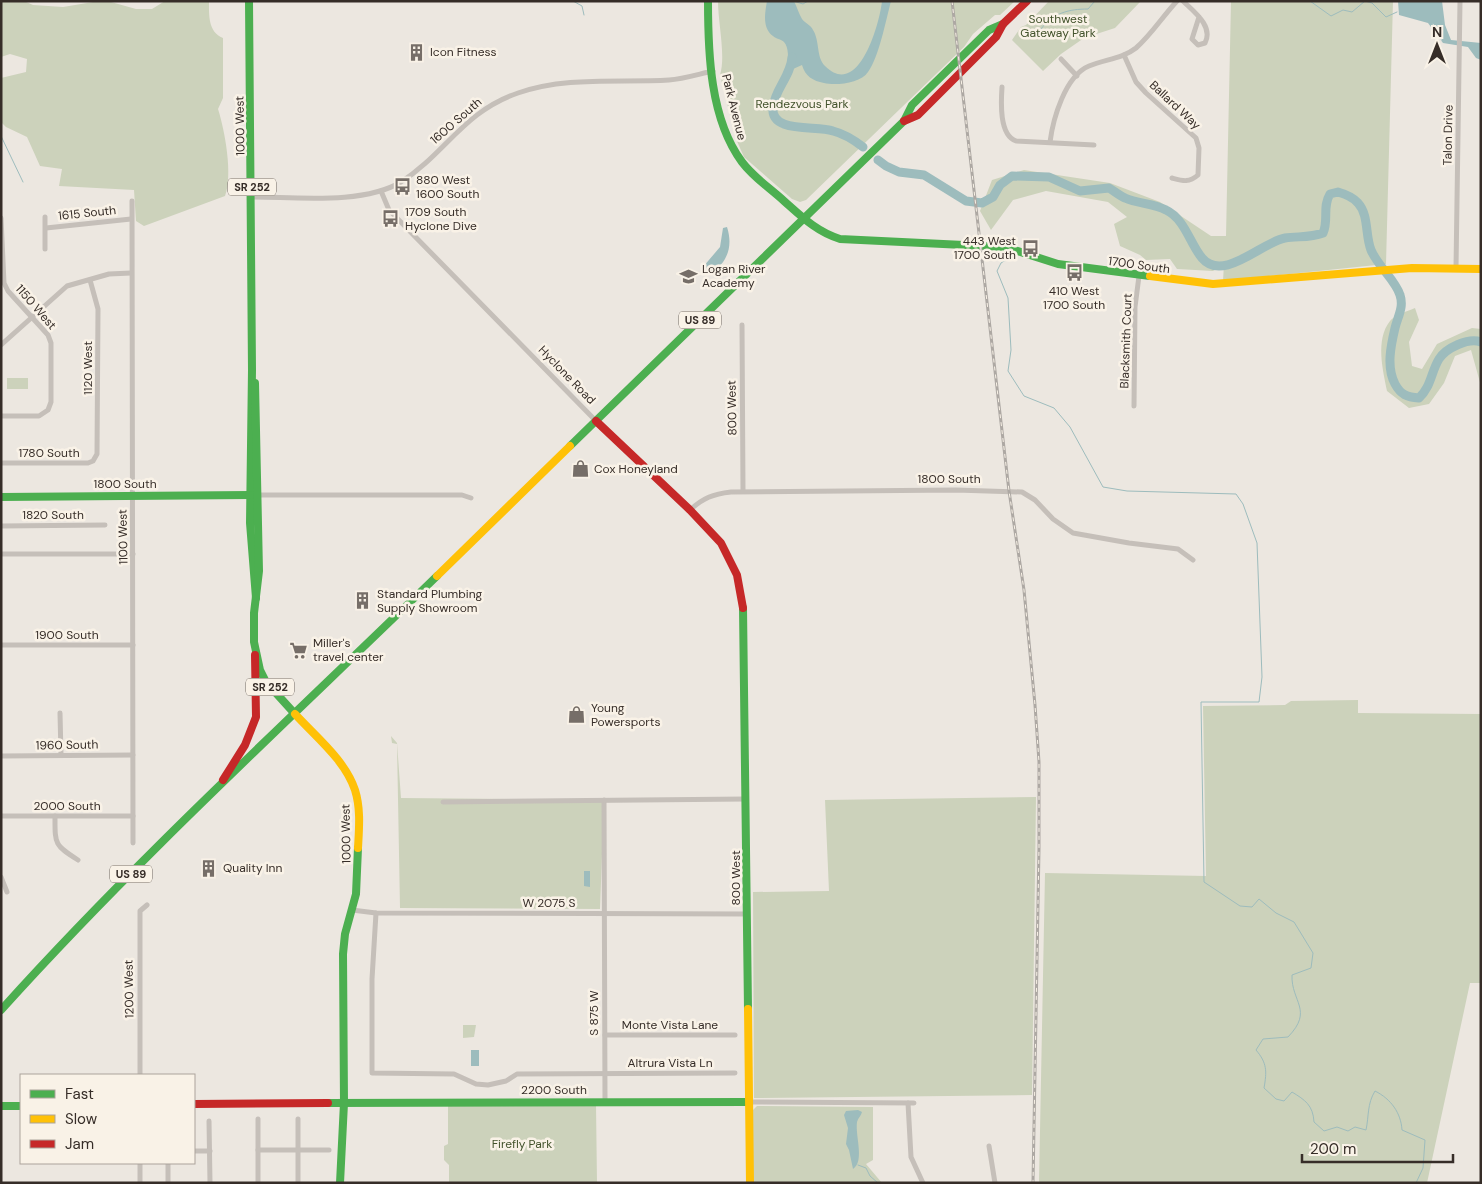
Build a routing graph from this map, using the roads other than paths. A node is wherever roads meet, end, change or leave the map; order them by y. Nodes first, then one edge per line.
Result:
1 (708, 1) edge
2 (1027, 1) edge
3 (1177, 1) edge
4 (1183, 1) edge
5 (1460, 1) edge
6 (249, 2) edge
7 (1199, 17) junction
8 (1193, 31) junction
9 (1206, 31) junction
10 (1124, 55) junction
11 (1061, 59) dead end
12 (713, 71) junction
13 (1077, 76) junction
14 (1002, 86) dead end
15 (1050, 142) junction
16 (1094, 145) dead end
17 (1172, 178) dead end
18 (381, 191) junction
19 (252, 197) junction
20 (132, 201) dead end
21 (46, 216) dead end
22 (2, 218) edge
23 (131, 219) junction
24 (804, 219) junction
25 (46, 228) junction
26 (45, 249) dead end
27 (1456, 268) junction
28 (1481, 269) edge
29 (131, 273) junction
30 (1139, 276) junction
31 (90, 280) junction
32 (32, 317) junction
33 (742, 324) dead end
34 (1, 345) edge
35 (252, 370) junction
36 (1134, 406) dead end
37 (1, 416) edge
38 (596, 421) junction
39 (95, 457) joint
40 (1, 463) edge
41 (743, 492) junction
42 (254, 495) junction
43 (132, 496) junction
44 (1, 497) edge
45 (471, 498) dead end
46 (690, 510) junction
47 (105, 525) dead end
48 (1, 526) edge
49 (1, 554) edge
50 (133, 554) junction
51 (1193, 560) dead end
52 (737, 575) joint
53 (256, 598) junction
54 (1, 645) edge
55 (134, 645) junction
56 (255, 652) junction
57 (60, 713) dead end
58 (295, 714) junction
59 (133, 755) junction
60 (1, 756) edge
61 (61, 756) junction
62 (216, 791) junction
63 (746, 799) junction
64 (604, 800) junction
65 (443, 802) dead end
66 (1, 816) edge
67 (55, 816) junction
68 (133, 816) junction
69 (133, 843) dead end
70 (78, 860) dead end
71 (1, 877) edge
72 (7, 892) dead end
73 (147, 905) dead end
74 (352, 910) junction
75 (376, 913) junction
76 (604, 913) junction
77 (747, 914) junction
78 (1, 1010) edge
79 (735, 1034) dead end
80 (604, 1035) junction
81 (605, 1073) junction
82 (140, 1074) edge
83 (735, 1074) dead end
84 (605, 1101) junction
85 (748, 1102) junction
86 (344, 1103) junction
87 (195, 1104) edge
88 (1, 1106) edge
89 (20, 1106) edge
90 (298, 1118) dead end
91 (258, 1119) dead end
92 (210, 1121) dead end
93 (989, 1146) dead end
94 (258, 1150) junction
95 (298, 1150) junction
96 (329, 1150) dead end
97 (195, 1151) edge
98 (210, 1151) junction
99 (140, 1164) edge
100 (168, 1164) edge
101 (140, 1183) edge
102 (168, 1183) edge
103 (210, 1183) edge
104 (258, 1183) edge
105 (298, 1183) edge
106 (340, 1183) edge
107 (750, 1183) edge
108 (923, 1183) edge
109 (995, 1183) edge

1 - 12 main road, Park Avenue
2 - 24 main road, US 89
3 - 10 street
4 - 7 street
5 - 27 street, Talon Drive
6 - 19 main road, 1000 West / SR 252
7 - 8 street
7 - 9 street
8 - 9 street
8 - 9 street
10 - 13 street
10 - 17 street, Ballard Way
11 - 13 street
12 - 18 street, 1600 South
12 - 24 main road, Park Avenue
13 - 15 street
14 - 15 street
15 - 16 street
18 - 19 street, 1600 South
18 - 38 street, Hyclone Road
19 - 35 main road, 1000 West / SR 252
20 - 23 street, 1100 West
21 - 25 street
22 - 32 street, 1150 West
23 - 25 street, 1615 South
23 - 29 street, 1100 West
24 - 30 main road, 1700 South
24 - 38 main road, US 89
25 - 26 street
27 - 28 main road, 1700 South
27 - 30 main road, 1700 South
29 - 31 street
29 - 43 street, 1100 West
30 - 36 street, Blacksmith Court
31 - 32 street
31 - 39 street, 1120 West
32 - 34 street
32 - 37 street, 1150 West
33 - 41 street, 800 West
35 - 42 main road, 1000 West / SR 252
35 - 42 main road, 1000 West / SR 252
38 - 46 main road, Hyclone Road
38 - 58 main road, US 89
39 - 40 street, 1780 South
41 - 46 street, 1800 South
41 - 51 street, 1800 South
42 - 43 main road, 1800 South
42 - 45 street, 1800 South
42 - 53 main road, 1000 West / SR 252
42 - 53 main road, 1000 West / SR 252
43 - 44 main road, 1800 South
43 - 50 street, 1100 West
46 - 52 main road, Hyclone Road
47 - 48 street, 1820 South
49 - 50 street
50 - 55 street, 1100 West
52 - 63 main road, 800 West
53 - 56 main road, 1000 West / SR 252
54 - 55 street, 1900 South
55 - 59 street, 1100 West
56 - 58 main road, 1000 West / SR 252
56 - 62 main road
57 - 61 street
58 - 62 main road, US 89
58 - 74 main road, 1000 West
59 - 61 street, 1960 South
59 - 68 street, 1100 West
60 - 61 street, 1960 South
62 - 78 main road, US 89
63 - 64 street
63 - 77 main road, 800 West
64 - 65 street
64 - 76 street, S 875 W
66 - 67 street, 2000 South
67 - 68 street, 2000 South
67 - 70 street
68 - 69 street, 1100 West
71 - 72 street
73 - 82 street, 1200 West
74 - 75 street, W 2075 S
74 - 86 main road, 1000 West
75 - 76 street, W 2075 S
75 - 81 street, Altrura Vista Ln
76 - 77 street, W 2075 S
76 - 80 street, S 875 W
77 - 85 main road, 800 West
79 - 80 street, Monte Vista Lane
80 - 81 street, S 875 W
81 - 83 street, Altrura Vista Ln
81 - 84 street, S 875 W
84 - 85 main road, 2200 South
84 - 86 main road, 2200 South
85 - 107 main road, 800 West
85 - 108 street, 2200 South
86 - 87 main road, 2200 South
86 - 106 main road, 1000 West
88 - 89 main road
90 - 95 street
91 - 94 street
92 - 98 street
93 - 109 street
94 - 95 street
94 - 104 street
95 - 96 street
95 - 105 street
97 - 98 street
98 - 103 street
99 - 101 street
100 - 102 street

